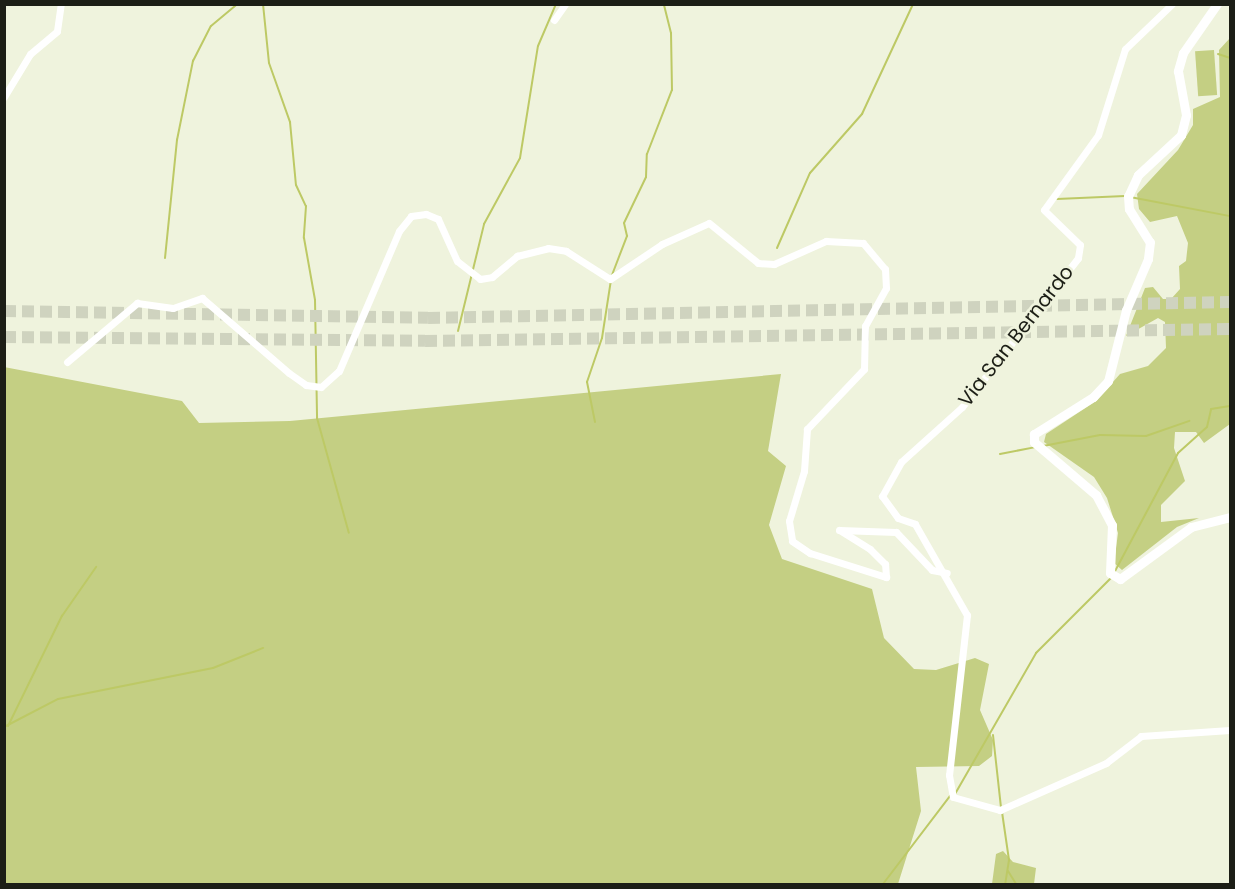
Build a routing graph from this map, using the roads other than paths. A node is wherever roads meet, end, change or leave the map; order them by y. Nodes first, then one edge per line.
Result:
1 (61, 4) edge
2 (565, 4) edge
3 (1172, 4) edge
4 (1217, 4) edge
5 (554, 20) dead end
6 (4, 97) edge
7 (67, 362) dead end
8 (1230, 517) edge
9 (947, 573) junction
10 (1230, 730) edge

1 - 6 street
2 - 5 street
3 - 9 street, Via San Bernardo
4 - 8 street
7 - 9 street
9 - 10 street, Via San Bernardo

